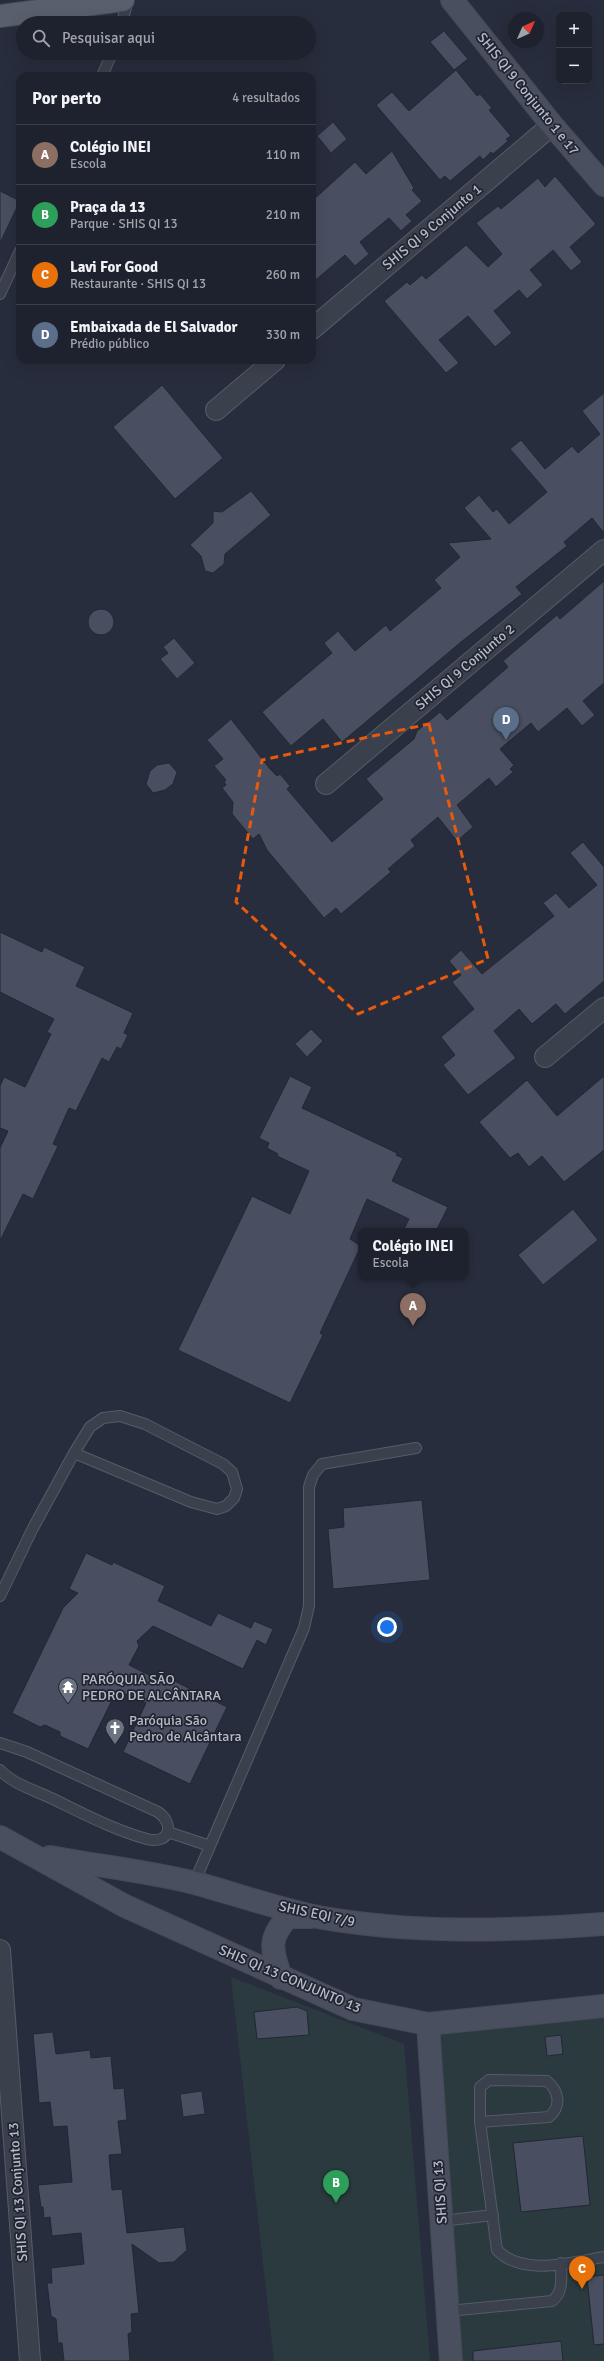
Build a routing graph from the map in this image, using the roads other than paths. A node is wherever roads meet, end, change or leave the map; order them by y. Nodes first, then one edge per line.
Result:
1 (123, 0) edge
2 (128, 0) edge
3 (453, 1) edge
4 (0, 16) edge
5 (124, 16) edge
6 (109, 60) edge
7 (104, 72) edge
8 (552, 126) junction
9 (604, 185) edge
10 (16, 260) edge
11 (0, 294) edge
12 (316, 326) edge
13 (270, 364) edge
14 (216, 410) dead end
15 (604, 550) edge
16 (326, 784) dead end
17 (604, 1008) edge
18 (545, 1057) dead end
19 (416, 1448) dead end
20 (74, 1453) junction
21 (0, 1596) edge
22 (0, 1743) edge
23 (0, 1770) edge
24 (168, 1832) junction
25 (0, 1836) edge
26 (210, 1846) junction
27 (35, 1854) junction
28 (194, 1883) junction
29 (317, 1917) junction
30 (604, 1924) edge
31 (0, 1950) edge
32 (281, 1978) junction
33 (604, 2006) edge
34 (428, 2024) junction
35 (480, 2122) junction
36 (493, 2215) junction
37 (442, 2221) junction
38 (604, 2257) edge
39 (561, 2263) junction
40 (448, 2311) junction
41 (30, 2361) edge
42 (451, 2361) edge

1 - 4 main road
2 - 5 lane
3 - 8 street, SHIS QI 9 Conjunto 1 e 17
6 - 7 lane
8 - 9 street, SHIS QI 9 Conjunto 1 e 17
8 - 12 street, SHIS QI 9 Conjunto 1
10 - 11 lane
13 - 14 street
15 - 16 street, SHIS QI 9 Conjunto 2
17 - 18 street
19 - 26 lane
20 - 20 lane
20 - 21 lane
22 - 24 lane
23 - 24 lane
24 - 26 lane
25 - 27 street, SHIS QI 13 CONJUNTO 13
26 - 28 lane
27 - 28 street, SHIS EQI 7/9
27 - 32 street, SHIS QI 13 CONJUNTO 13
28 - 29 street, SHIS EQI 7/9
29 - 30 street, SHIS EQI 7/9
29 - 32 street
31 - 41 street, SHIS QI 13 Conjunto 13
32 - 34 street, SHIS QI 13 CONJUNTO 13
33 - 34 street, SHIS QI 13 CONJUNTO 13
34 - 37 street, SHIS QI 13
35 - 35 lane
35 - 36 lane
36 - 37 lane
36 - 39 lane
37 - 40 street, SHIS QI 13
38 - 39 lane
39 - 40 lane
40 - 42 street, SHIS QI 13

